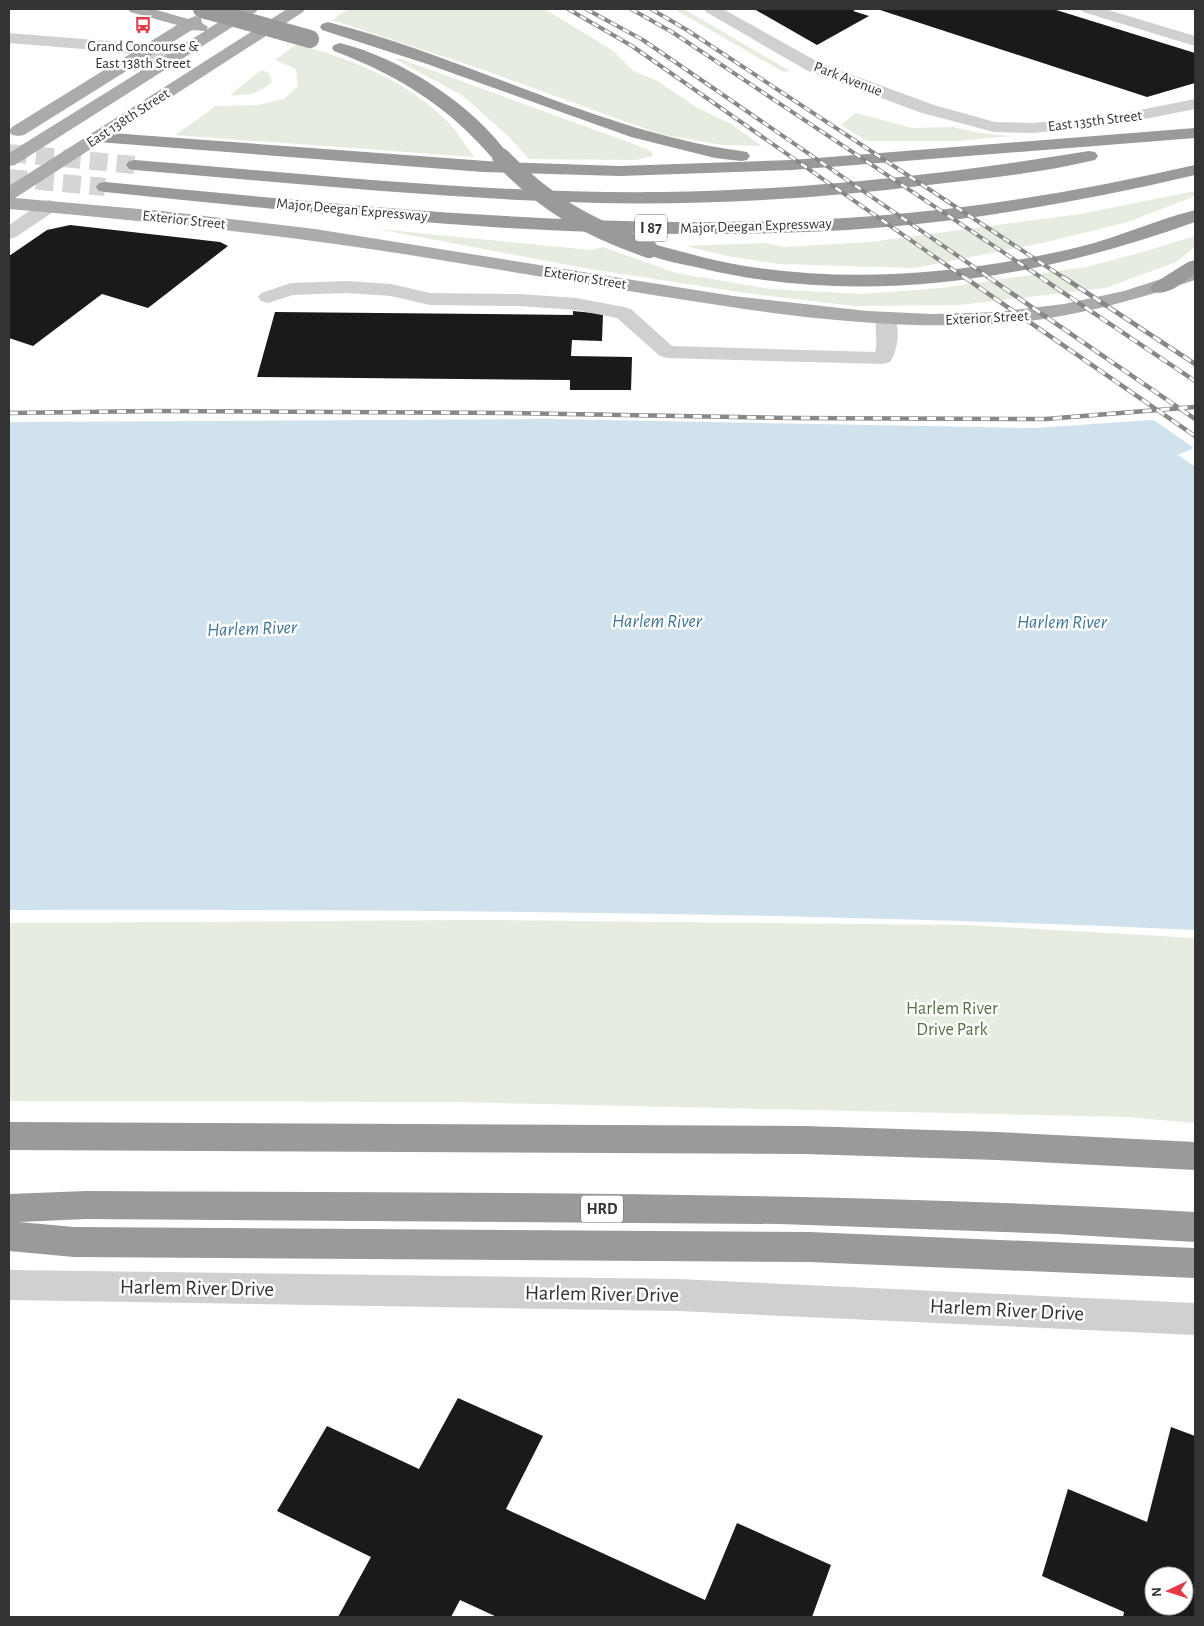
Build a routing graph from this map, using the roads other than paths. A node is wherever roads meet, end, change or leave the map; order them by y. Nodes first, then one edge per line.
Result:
1 (136, 9) edge
2 (202, 9) edge
3 (216, 9) edge
4 (250, 9) edge
5 (265, 9) edge
6 (297, 9) edge
7 (712, 9) edge
8 (1089, 9) edge
9 (190, 24) junction
10 (214, 30) junction
11 (9, 38) edge
12 (250, 39) junction
13 (1195, 41) edge
14 (145, 51) junction
15 (170, 58) junction
16 (1195, 104) edge
17 (994, 127) joint
18 (13, 131) edge
19 (51, 133) junction
20 (1195, 133) edge
21 (98, 137) junction
22 (878, 158) junction
23 (9, 161) edge
24 (135, 165) tunnel mouth
25 (1195, 170) edge
26 (105, 187) tunnel mouth
27 (9, 194) edge
28 (9, 203) edge
29 (49, 206) junction
30 (1195, 216) edge
31 (9, 233) edge
32 (1195, 266) edge
33 (1195, 274) edge
34 (1160, 288) junction
35 (268, 297) dead end
36 (886, 319) junction
37 (9, 1136) edge
38 (1195, 1156) edge
39 (9, 1208) edge
40 (1195, 1227) edge
41 (9, 1236) edge
42 (1195, 1264) edge
43 (9, 1285) edge
44 (1195, 1319) edge

1 - 9 main road
2 - 30 highway, bridge
3 - 9 main road
4 - 10 main road, East 138th Street
5 - 22 highway
6 - 12 main road, East 138th Street
7 - 17 street, Park Avenue
8 - 13 street
9 - 10 main road
9 - 14 main road
10 - 12 main road
10 - 15 main road, East 138th Street
11 - 14 street
12 - 21 main road, East 138th Street
14 - 15 street
14 - 18 main road
15 - 19 main road, East 138th Street
16 - 17 street, East 135th Street
18 - 19 main road
19 - 21 main road
19 - 23 main road, East 138th Street
20 - 22 highway
20 - 24 highway, Major Deegan Expressway / I 87
21 - 22 highway
21 - 27 main road, East 138th Street
25 - 26 highway, Major Deegan Expressway / I 87
28 - 29 main road, Exterior Street
29 - 31 street
29 - 36 main road, Exterior Street
32 - 34 highway
33 - 34 main road
34 - 36 main road, Exterior Street
35 - 36 street
37 - 38 highway
39 - 40 highway, HRD
41 - 42 highway
43 - 44 street, Harlem River Drive

